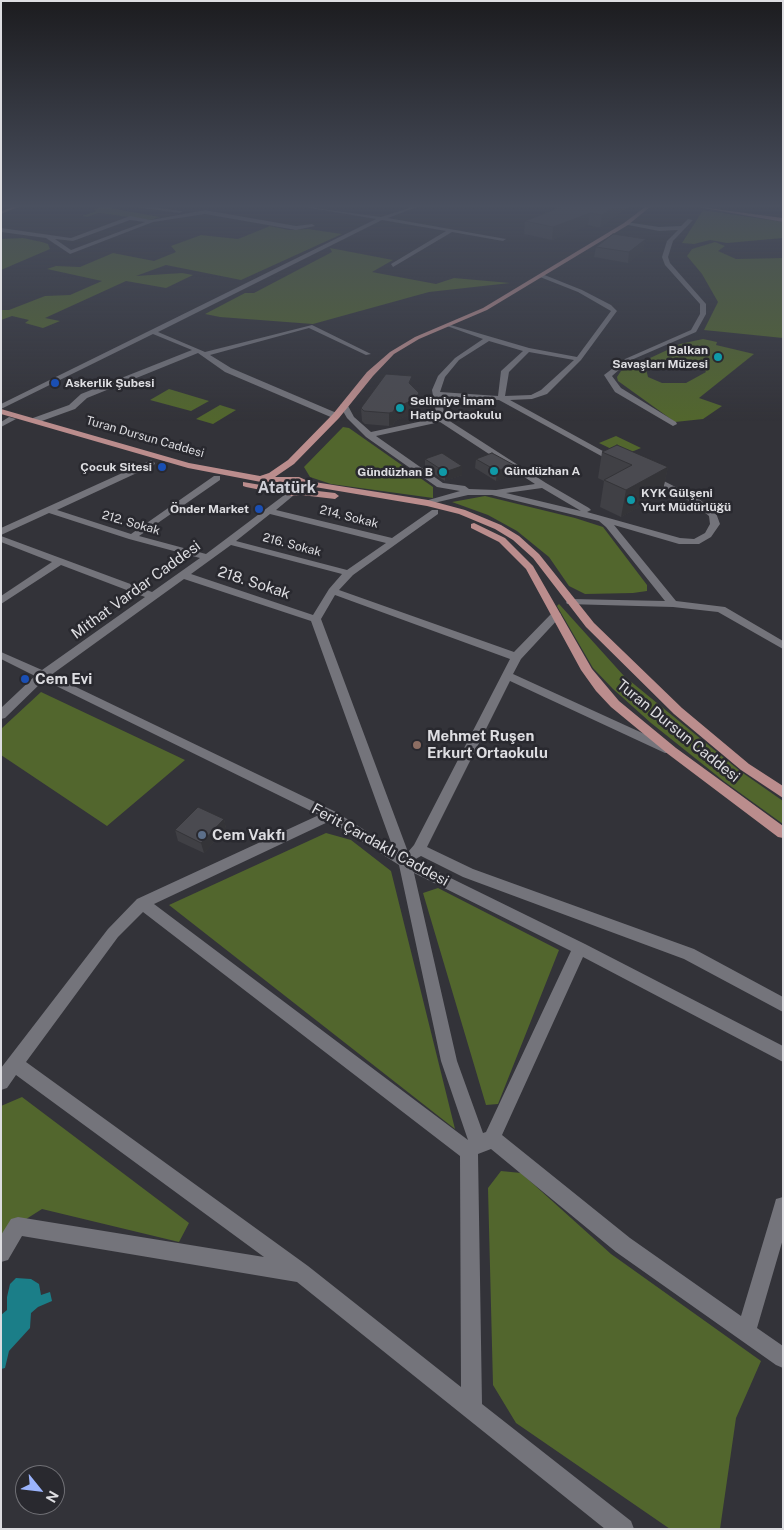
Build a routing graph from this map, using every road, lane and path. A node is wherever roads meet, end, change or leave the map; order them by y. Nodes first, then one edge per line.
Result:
1 (261, 278) edge
2 (538, 278) edge
3 (548, 278) edge
4 (681, 278) edge
5 (449, 325) junction
6 (153, 332) junction
7 (488, 340) junction
8 (528, 350) junction
9 (201, 352) junction
10 (368, 354) dead end
11 (579, 359) junction
12 (437, 394) junction
13 (501, 398) junction
14 (344, 406) junction
15 (1, 409) edge
16 (1, 416) edge
17 (336, 416) junction
18 (442, 418) junction
19 (12, 419) junction
20 (36, 420) junction
21 (673, 424) dead end
22 (1, 425) edge
23 (368, 435) junction
24 (298, 456) junction
25 (151, 463) junction
26 (626, 466) edge
27 (643, 475) edge
28 (217, 478) junction
29 (261, 479) junction
30 (284, 480) junction
31 (306, 483) junction
32 (543, 485) junction
33 (291, 492) junction
34 (492, 492) junction
35 (436, 508) junction
36 (48, 510) junction
37 (270, 511) junction
38 (599, 518) junction
39 (1, 532) edge
40 (132, 537) junction
41 (1, 539) edge
42 (391, 541) junction
43 (229, 542) junction
44 (208, 557) junction
45 (60, 561) junction
46 (349, 574) junction
47 (183, 575) junction
48 (333, 591) junction
49 (152, 596) junction
50 (1, 601) edge
51 (571, 602) junction
52 (673, 604) junction
53 (556, 615) junction
54 (316, 619) junction
55 (783, 646) edge
56 (1, 655) edge
57 (516, 657) junction
58 (506, 675) junction
59 (42, 676) junction
60 (1, 715) edge
61 (672, 751) junction
62 (783, 793) edge
63 (331, 815) junction
64 (783, 833) edge
65 (418, 849) junction
66 (405, 862) junction
67 (142, 903) junction
68 (580, 948) junction
69 (783, 1004) edge
70 (783, 1054) edge
71 (15, 1064) junction
72 (1, 1082) edge
73 (480, 1145) junction
74 (783, 1206) edge
75 (1, 1253) edge
76 (302, 1273) junction
77 (746, 1332) junction
78 (783, 1358) edge
79 (472, 1409) junction
80 (623, 1529) edge

1 - 6 street
2 - 5 main road
3 - 11 street
4 - 21 street
5 - 7 street
5 - 14 main road
6 - 9 street
6 - 15 street
7 - 8 street
7 - 12 street
8 - 11 street
8 - 13 street
9 - 10 street
9 - 17 street
9 - 20 street
11 - 13 street
12 - 13 street
12 - 18 street
13 - 26 street
14 - 17 main road
14 - 23 street
15 - 20 main road, Turan Dursun Caddesi
16 - 19 main road, Turan Dursun Caddesi
17 - 24 main road
18 - 23 street
18 - 32 street
19 - 22 street
19 - 25 main road, Turan Dursun Caddesi
20 - 29 main road, Turan Dursun Caddesi
23 - 34 street
24 - 29 main road
24 - 30 main road
24 - 31 main road
25 - 28 main road, Turan Dursun Caddesi
25 - 36 street
27 - 38 street
28 - 33 main road, Turan Dursun Caddesi
28 - 40 street
29 - 30 main road, Turan Dursun Caddesi
30 - 31 main road, Turan Dursun Caddesi
30 - 33 main road
31 - 33 main road
31 - 35 main road, Turan Dursun Caddesi
32 - 34 street
32 - 38 street
33 - 35 main road, Turan Dursun Caddesi
33 - 37 street, Mithat Vardar Caddesi
34 - 35 street
34 - 38 street
35 - 42 street
35 - 51 main road
35 - 53 main road, Turan Dursun Caddesi
36 - 39 street
36 - 40 street, 212. Sokak
37 - 42 street, 214. Sokak
37 - 43 street, Mithat Vardar Caddesi
38 - 52 street
40 - 44 street, 212. Sokak
41 - 45 street
42 - 46 street
43 - 44 street, Mithat Vardar Caddesi
43 - 46 street, 216. Sokak
44 - 47 street, Mithat Vardar Caddesi
45 - 49 street
45 - 50 street
46 - 48 street
47 - 49 street, Mithat Vardar Caddesi
47 - 54 street, 218. Sokak
48 - 54 street
48 - 57 street
49 - 59 street, Mithat Vardar Caddesi
51 - 52 street
51 - 62 main road
52 - 55 street
53 - 57 street
53 - 61 main road, Turan Dursun Caddesi
54 - 66 street
56 - 59 street, Ferit Çardaklı Caddesi
57 - 58 street
58 - 61 street
58 - 65 street
59 - 60 street, Mithat Vardar Caddesi
59 - 63 street, Ferit Çardaklı Caddesi
61 - 64 main road, Turan Dursun Caddesi
63 - 66 street, Ferit Çardaklı Caddesi
63 - 67 street
65 - 66 street
65 - 69 street
66 - 68 street, Ferit Çardaklı Caddesi
66 - 73 street
67 - 71 street
67 - 73 street
68 - 70 street, Ferit Çardaklı Caddesi
68 - 73 street
71 - 72 street
71 - 76 street
73 - 77 street
73 - 79 street
74 - 77 street
75 - 76 street
76 - 79 street
77 - 78 street
79 - 80 street

